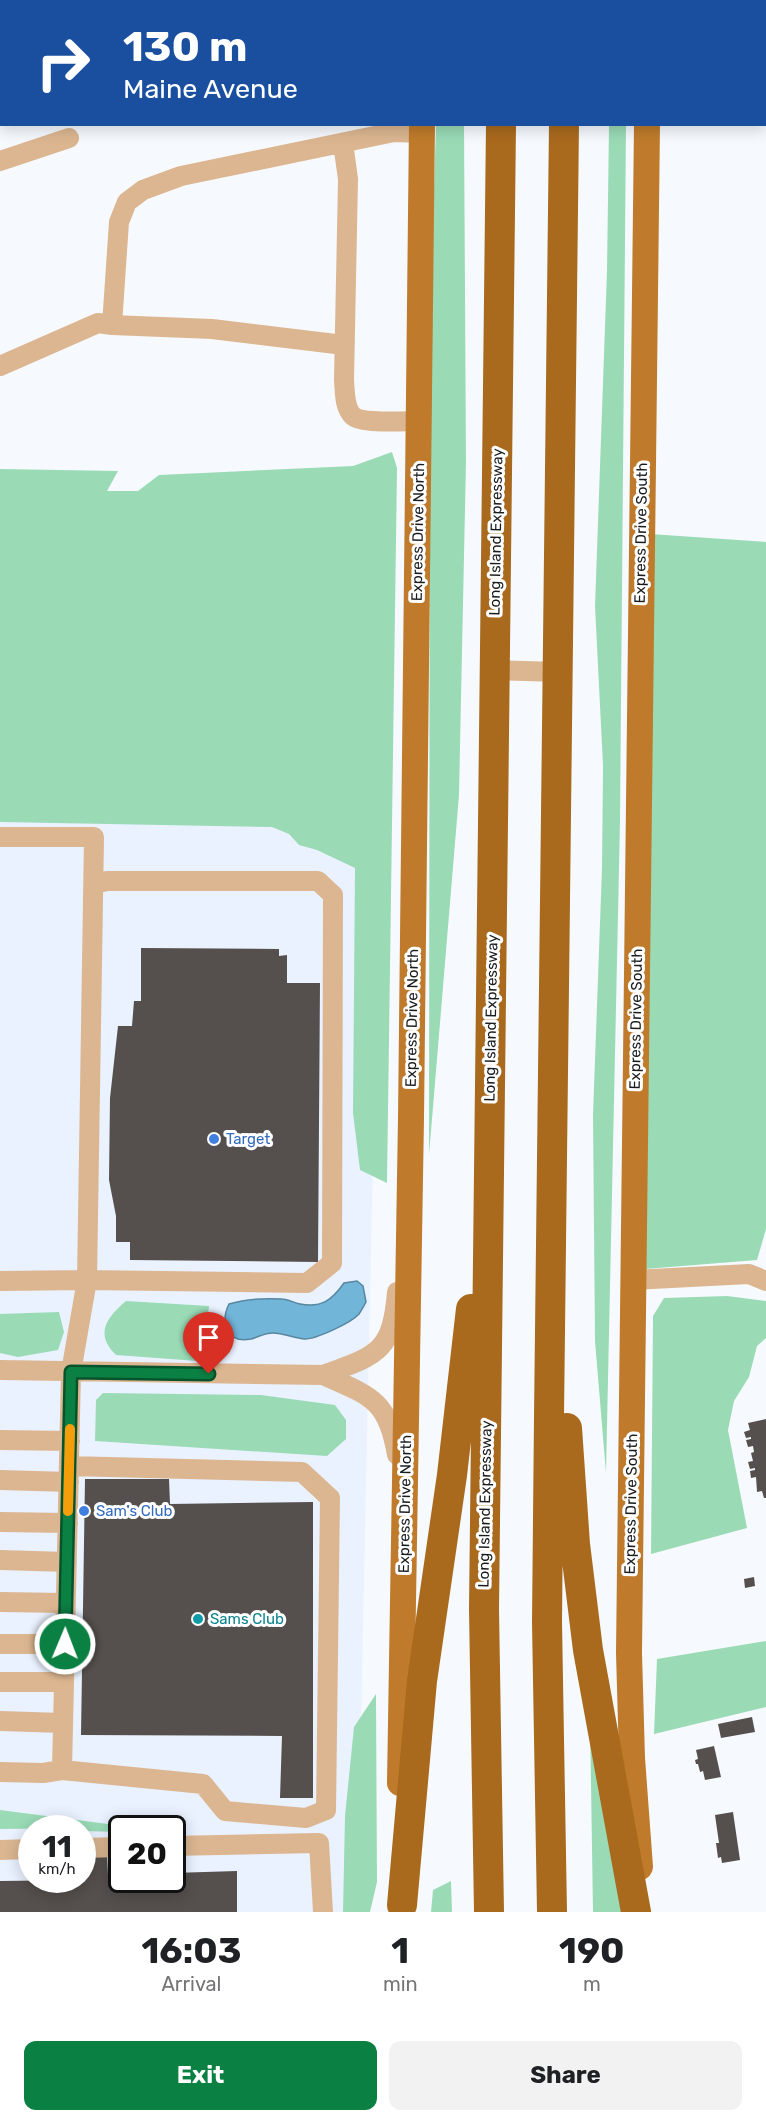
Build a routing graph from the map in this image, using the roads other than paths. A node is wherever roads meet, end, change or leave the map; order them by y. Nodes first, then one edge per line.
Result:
1 (492, 126) edge
2 (501, 126) edge
3 (564, 126) edge
4 (646, 126) edge
5 (422, 129) edge
6 (69, 138) dead end
7 (343, 143) junction
8 (0, 161) edge
9 (500, 227) junction
10 (112, 325) junction
11 (344, 345) junction
12 (0, 366) edge
13 (419, 421) junction
14 (495, 670) junction
15 (558, 672) junction
16 (0, 837) edge
17 (94, 884) junction
18 (491, 1072) junction
19 (411, 1118) junction
20 (552, 1162) junction
21 (87, 1280) junction
22 (633, 1280) junction
23 (0, 1281) edge
24 (766, 1281) edge
25 (0, 1370) edge
26 (71, 1372) junction
27 (323, 1376) junction
28 (0, 1440) edge
29 (70, 1441) junction
30 (69, 1474) junction
31 (0, 1480) edge
32 (405, 1502) junction
33 (0, 1522) edge
34 (68, 1523) junction
35 (0, 1560) edge
36 (67, 1562) junction
37 (0, 1602) edge
38 (66, 1602) junction
39 (0, 1644) edge
40 (65, 1644) junction
41 (0, 1682) edge
42 (64, 1682) junction
43 (0, 1721) edge
44 (63, 1723) junction
45 (62, 1770) junction
46 (0, 1772) edge
47 (186, 1846) edge
48 (18, 1849) edge
49 (0, 1850) edge
50 (402, 1908) edge
51 (323, 1912) edge
52 (489, 1912) edge
53 (552, 1912) edge
54 (636, 1912) edge
55 (644, 1912) edge

1 - 9 highway
2 - 9 highway, Long Island Expressway
3 - 15 highway
4 - 22 main road, Express Drive South
5 - 7 street
5 - 13 main road, Express Drive North
6 - 8 street
7 - 10 street
7 - 11 street
9 - 14 highway, Long Island Expressway
10 - 11 street
10 - 12 street
11 - 13 street
13 - 19 main road, Express Drive North
14 - 15 street
14 - 18 highway, Long Island Expressway
15 - 20 highway
16 - 17 street
17 - 21 street
17 - 21 street
18 - 50 highway
18 - 52 highway, Long Island Expressway
19 - 27 street
19 - 32 main road, Express Drive North
20 - 53 highway
20 - 54 highway
21 - 23 street
21 - 26 street
22 - 24 street
22 - 55 main road, Express Drive South
25 - 26 street
26 - 27 street
26 - 29 street
27 - 32 street
28 - 29 street
29 - 30 street
30 - 31 street
30 - 34 street
30 - 45 street
32 - 50 main road, Express Drive North
33 - 34 street
34 - 36 street
35 - 36 street
36 - 38 street
37 - 38 street
38 - 40 street
39 - 40 street
40 - 42 street
41 - 42 street
42 - 44 street
43 - 44 street
44 - 45 street
45 - 46 street
47 - 51 street
48 - 49 street

